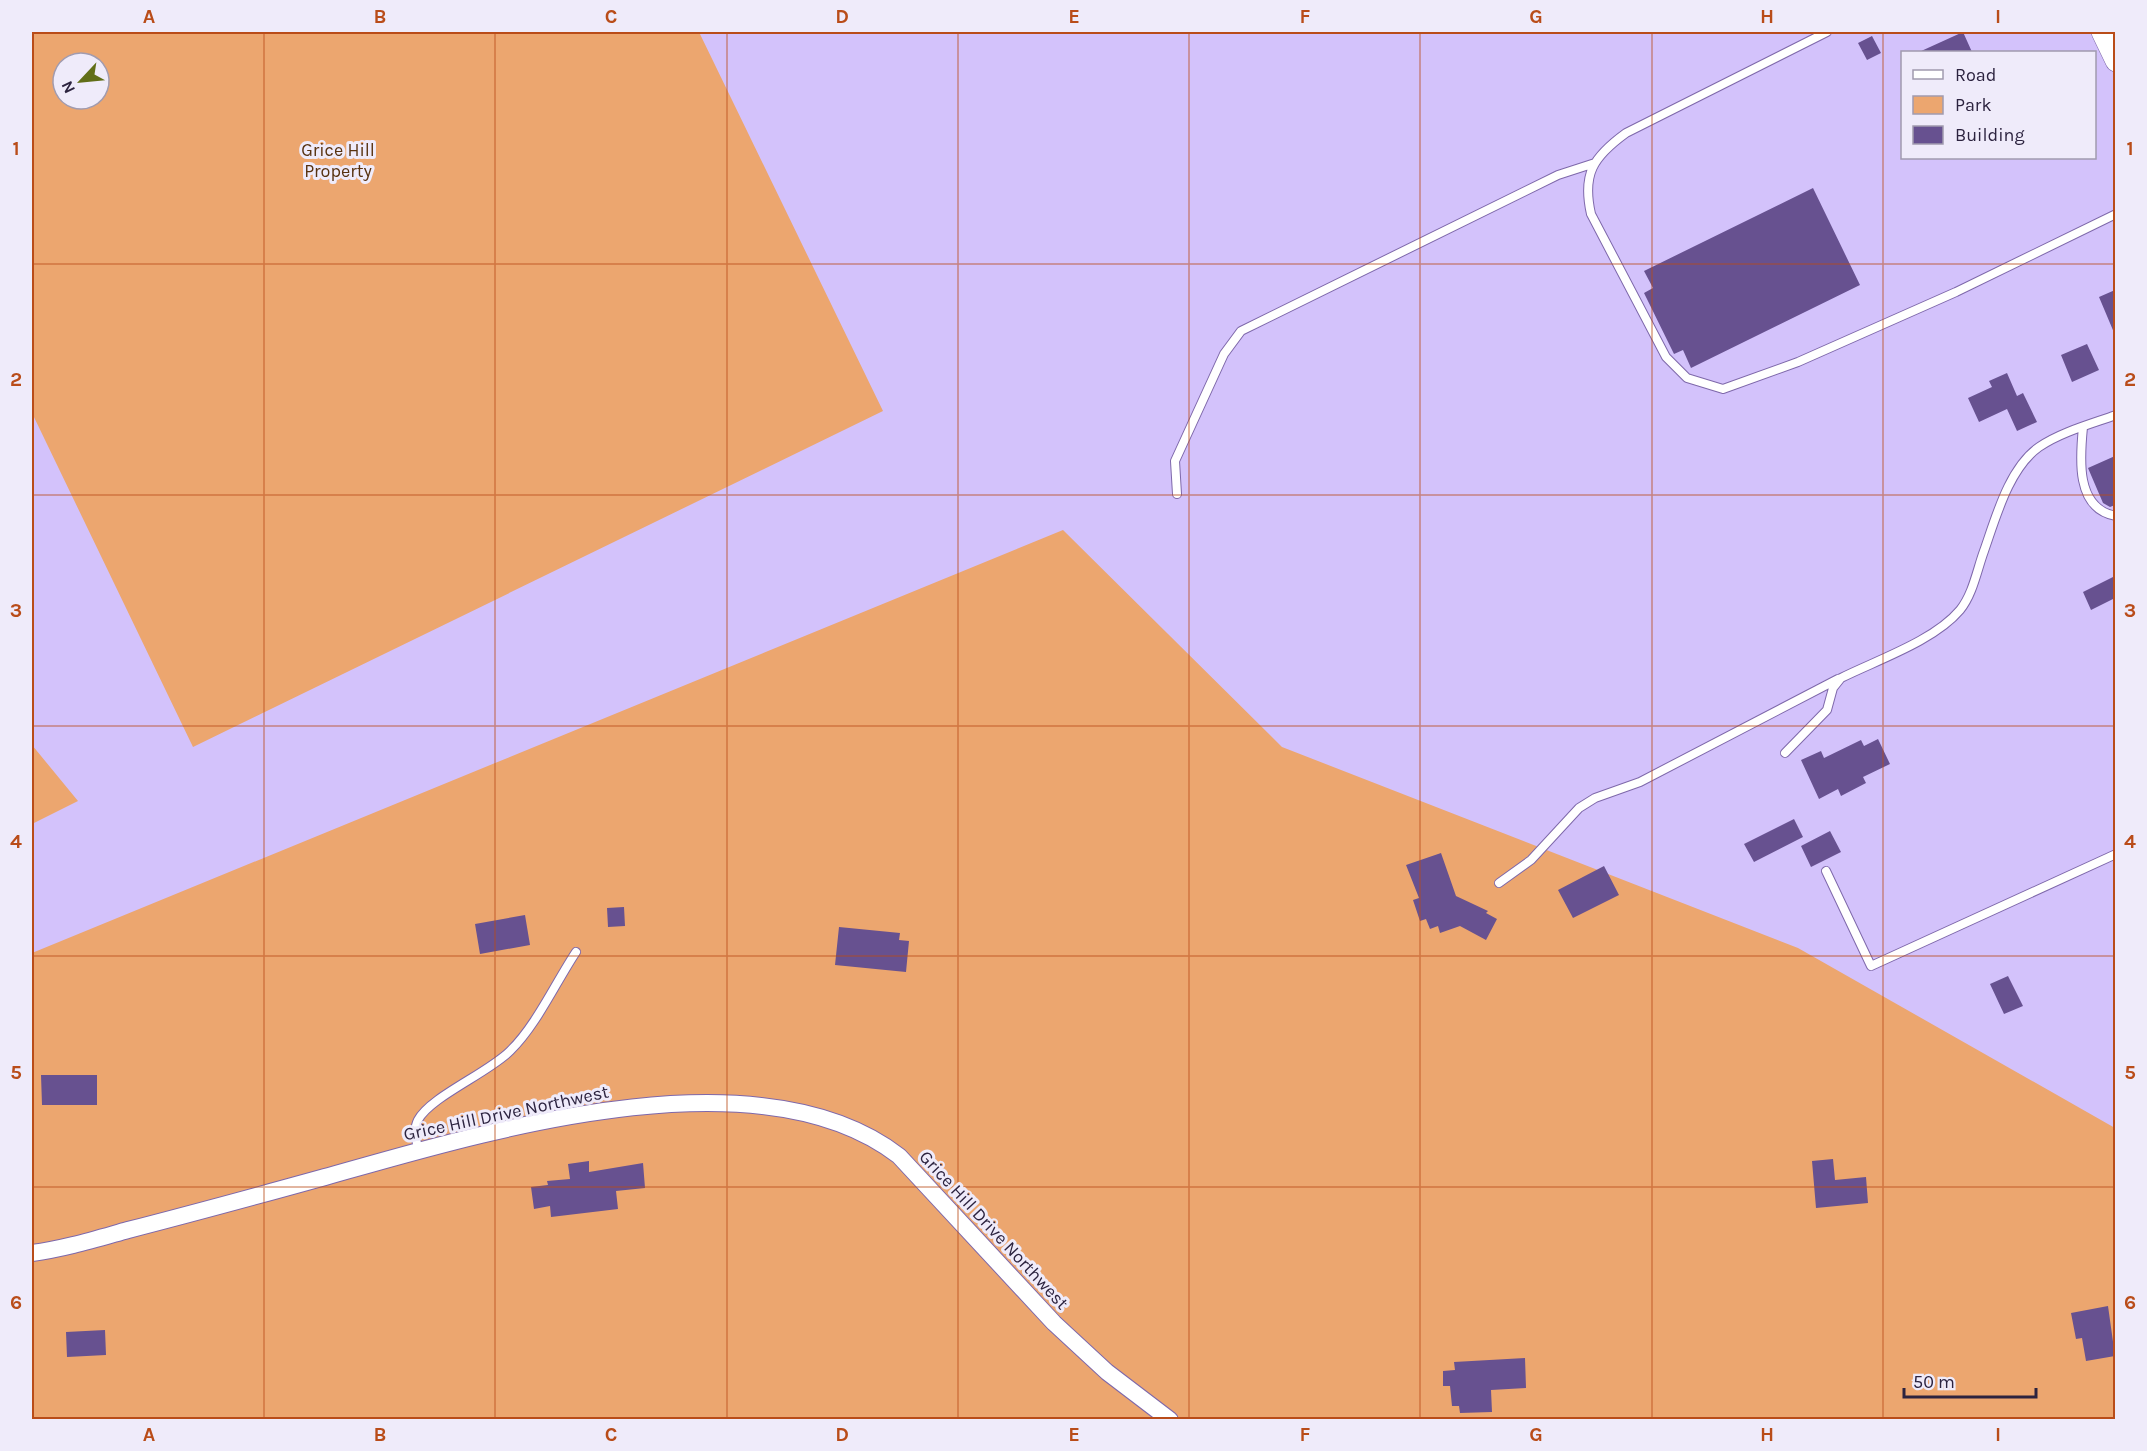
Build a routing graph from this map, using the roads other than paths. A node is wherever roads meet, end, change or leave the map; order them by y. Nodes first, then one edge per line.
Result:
1 (1827, 32) edge
2 (2103, 32) edge
3 (2115, 61) edge
4 (1595, 163) junction
5 (2115, 214) edge
6 (2115, 415) edge
7 (2083, 428) junction
8 (1177, 494) dead end
9 (2115, 516) edge
10 (1841, 678) junction
11 (1785, 753) dead end
12 (2115, 854) edge
13 (1826, 871) dead end
14 (1499, 883) dead end
15 (576, 952) dead end
16 (419, 1151) junction
17 (32, 1253) edge
18 (1170, 1419) edge

1 - 4 lane
2 - 3 street
4 - 5 lane
4 - 8 lane
6 - 7 lane
7 - 9 lane
7 - 10 lane
10 - 11 lane
10 - 14 lane
12 - 13 lane
15 - 16 lane
16 - 17 street, Grice Hill Drive Northwest
16 - 18 street, Grice Hill Drive Northwest

